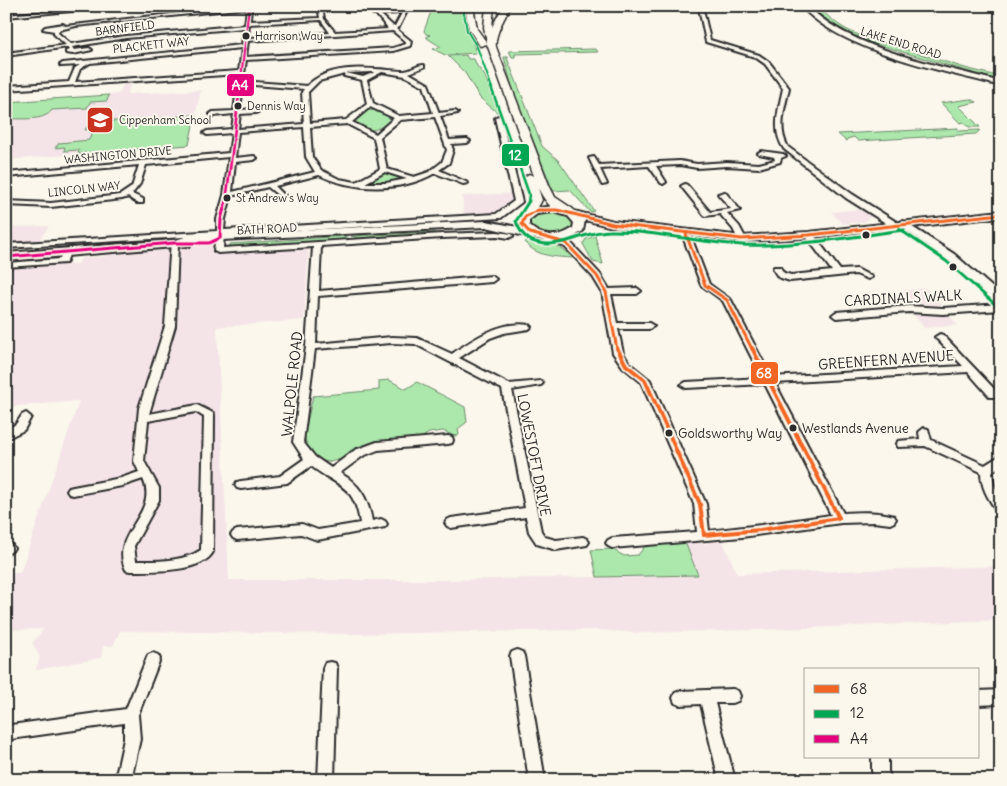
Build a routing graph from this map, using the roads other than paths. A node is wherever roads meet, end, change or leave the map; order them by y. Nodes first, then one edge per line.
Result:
1 (123, 6) edge
2 (257, 6) edge
3 (320, 6) edge
4 (373, 6) edge
5 (410, 6) edge
6 (469, 6) edge
7 (484, 6) edge
8 (490, 6) edge
9 (506, 6) edge
10 (709, 6) edge
11 (804, 6) edge
12 (249, 7) edge
13 (405, 12) junction
14 (375, 13) junction
15 (9, 14) edge
16 (322, 19) junction
17 (247, 24) junction
18 (66, 26) junction
19 (391, 29) junction
20 (56, 30) junction
21 (334, 34) junction
22 (245, 43) junction
23 (69, 45) junction
24 (185, 45) dead end
25 (487, 46) junction
26 (52, 48) junction
27 (90, 50) dead end
28 (73, 52) junction
29 (187, 54) junction
30 (6, 55) edge
31 (243, 59) junction
32 (83, 63) junction
33 (63, 65) dead end
34 (422, 66) dead end
35 (382, 70) junction
36 (241, 72) junction
37 (340, 73) junction
38 (406, 73) junction
39 (281, 77) dead end
40 (364, 80) junction
41 (240, 82) junction
42 (71, 84) junction
43 (271, 84) junction
44 (1001, 84) edge
45 (6, 88) edge
46 (308, 88) junction
47 (370, 104) junction
48 (256, 111) dead end
49 (237, 112) junction
50 (455, 113) dead end
51 (212, 114) dead end
52 (438, 115) junction
53 (398, 118) junction
54 (498, 118) dead end
55 (348, 122) junction
56 (307, 125) junction
57 (235, 131) junction
58 (208, 133) dead end
59 (377, 137) junction
60 (467, 140) dead end
61 (448, 142) junction
62 (762, 153) dead end
63 (794, 155) junction
64 (777, 156) junction
65 (232, 157) junction
66 (254, 158) dead end
67 (592, 158) dead end
68 (143, 164) junction
69 (650, 164) junction
70 (597, 167) junction
71 (384, 170) junction
72 (434, 172) junction
73 (318, 173) junction
74 (6, 174) edge
75 (416, 180) junction
76 (663, 182) dead end
77 (465, 183) dead end
78 (604, 184) dead end
79 (270, 185) junction
80 (358, 185) junction
81 (684, 186) dead end
82 (722, 194) dead end
83 (128, 195) junction
84 (228, 195) junction
85 (280, 195) dead end
86 (140, 202) dead end
87 (6, 203) edge
88 (722, 212) junction
89 (570, 213) junction
90 (1001, 214) edge
91 (526, 216) junction
92 (467, 221) junction
93 (486, 224) junction
94 (613, 224) junction
95 (899, 224) junction
96 (578, 230) junction
97 (530, 233) junction
98 (686, 234) junction
99 (219, 235) junction
100 (809, 235) junction
101 (508, 236) dead end
102 (551, 238) junction
103 (742, 239) junction
104 (176, 243) junction
105 (317, 244) junction
106 (6, 246) edge
107 (575, 250) junction
108 (66, 252) junction
109 (6, 257) edge
110 (6, 265) edge
111 (777, 268) dead end
112 (837, 272) junction
113 (868, 277) dead end
114 (492, 280) dead end
115 (636, 291) dead end
116 (606, 292) junction
117 (315, 294) junction
118 (1001, 302) edge
119 (1001, 307) edge
120 (836, 315) dead end
121 (612, 326) junction
122 (649, 326) dead end
123 (530, 327) dead end
124 (940, 336) dead end
125 (312, 347) junction
126 (453, 358) junction
127 (971, 369) junction
128 (768, 381) junction
129 (538, 383) dead end
130 (686, 385) dead end
131 (506, 387) junction
132 (994, 395) dead end
133 (26, 418) dead end
134 (144, 418) junction
135 (6, 435) edge
136 (448, 440) dead end
137 (902, 444) dead end
138 (1001, 459) edge
139 (310, 461) junction
140 (986, 470) junction
141 (145, 474) junction
142 (331, 474) junction
143 (241, 486) dead end
144 (73, 491) dead end
145 (998, 508) edge
146 (530, 512) junction
147 (839, 518) junction
148 (890, 519) dead end
149 (451, 523) dead end
150 (381, 524) dead end
151 (367, 527) junction
152 (236, 535) dead end
153 (704, 535) junction
154 (583, 542) dead end
155 (612, 543) dead end
156 (517, 656) dead end
157 (154, 658) dead end
158 (330, 668) dead end
159 (733, 696) dead end
160 (706, 697) junction
161 (1001, 697) edge
162 (680, 698) dead end
163 (980, 698) edge
164 (131, 715) junction
165 (11, 732) dead end
166 (880, 758) edge
167 (123, 780) edge
168 (326, 780) edge
169 (537, 780) edge
170 (727, 780) edge
171 (883, 780) edge

1 - 15 street
2 - 12 street
3 - 16 street
4 - 14 street
5 - 13 street
6 - 25 highway
7 - 25 highway
8 - 25 highway
9 - 25 highway
10 - 63 street
11 - 44 main road, LAKE END ROAD
12 - 17 street
12 - 18 street
13 - 14 street
13 - 19 street
14 - 19 street
16 - 17 street, BARNFIELD
16 - 21 street
17 - 22 street
17 - 23 street, BARNFIELD
18 - 20 street
18 - 20 street
19 - 21 street
19 - 31 street
20 - 23 street
21 - 22 street
22 - 29 street, PLACKETT WAY
22 - 31 street
23 - 26 street, BARNFIELD
23 - 28 street
24 - 29 street
25 - 89 highway
25 - 91 highway
26 - 28 street
26 - 30 street, BARNFIELD
27 - 28 street
29 - 32 street, PLACKETT WAY
31 - 36 street
32 - 33 street, PLACKETT WAY
32 - 42 street
34 - 38 street
35 - 37 street
35 - 38 street
35 - 40 street
36 - 41 street
36 - 42 street
37 - 40 street
37 - 46 street
38 - 52 street
39 - 43 street
40 - 47 street
41 - 43 street
41 - 49 street
42 - 45 street
43 - 46 street
46 - 56 street
47 - 53 street
47 - 55 street
48 - 49 street
49 - 51 street
49 - 57 street
50 - 52 street
52 - 53 street
52 - 61 street
53 - 59 street
54 - 92 street, BATH ROAD
55 - 56 street
55 - 59 street
56 - 57 street
56 - 73 street
57 - 58 street
57 - 65 street
59 - 71 street
60 - 61 street
61 - 72 street
62 - 64 street
63 - 64 street
63 - 95 street
64 - 69 street
65 - 66 street, WASHINGTON DRIVE
65 - 68 street, WASHINGTON DRIVE
65 - 84 street
67 - 70 street
68 - 74 street, WASHINGTON DRIVE
68 - 83 street, LINCOLN WAY
69 - 70 street
69 - 76 street
70 - 78 street
71 - 75 street
71 - 80 street
72 - 75 street
72 - 77 street
73 - 79 street
73 - 80 street
75 - 80 street
79 - 84 street
79 - 85 street
81 - 88 street
82 - 88 street
83 - 86 street
83 - 87 street, LINCOLN WAY
84 - 99 street
88 - 103 street
89 - 91 main road, BATH ROAD
89 - 94 main road
89 - 96 main road
90 - 95 main road
91 - 93 main road, BATH ROAD
91 - 97 main road
92 - 93 main road, BATH ROAD
92 - 99 main road, BATH ROAD
93 - 97 main road, BATH ROAD
94 - 96 main road
94 - 98 main road
95 - 100 main road
95 - 118 street
96 - 102 main road
96 - 107 street
97 - 102 main road, BATH ROAD
98 - 103 main road
98 - 128 street
99 - 104 main road, BATH ROAD
99 - 105 street
99 - 106 street, BATH ROAD
100 - 103 main road
100 - 112 street
101 - 105 street
102 - 107 street
104 - 108 main road, BATH ROAD
104 - 134 street
105 - 117 street, WALPOLE ROAD
107 - 116 street
108 - 109 main road, BATH ROAD
108 - 110 street
111 - 112 street
112 - 113 street
114 - 117 street
115 - 116 street
116 - 121 street
117 - 125 street, WALPOLE ROAD
119 - 120 street, CARDINALS WALK
121 - 122 street
121 - 153 street
123 - 126 street
124 - 127 street
125 - 126 street, LOWESTOFT DRIVE
125 - 139 street, WALPOLE ROAD
126 - 131 street, LOWESTOFT DRIVE
127 - 128 street, GREENFERN AVENUE
127 - 132 street, GREENFERN AVENUE
128 - 130 street, GREENFERN AVENUE
128 - 147 street
129 - 131 street
131 - 146 street, LOWESTOFT DRIVE
133 - 135 street
134 - 141 street
134 - 141 street
136 - 142 street
137 - 140 street
138 - 140 street
139 - 142 street, WALPOLE ROAD
139 - 143 street
140 - 145 street
141 - 144 street
142 - 151 street, WALPOLE ROAD
146 - 149 street
146 - 154 street, LOWESTOFT DRIVE
147 - 148 street
147 - 153 street
150 - 151 street
151 - 152 street
153 - 155 street
156 - 169 street
157 - 164 street
158 - 168 street
159 - 160 street
160 - 162 street
160 - 170 street
161 - 163 street
164 - 165 street
164 - 167 street
166 - 171 street

